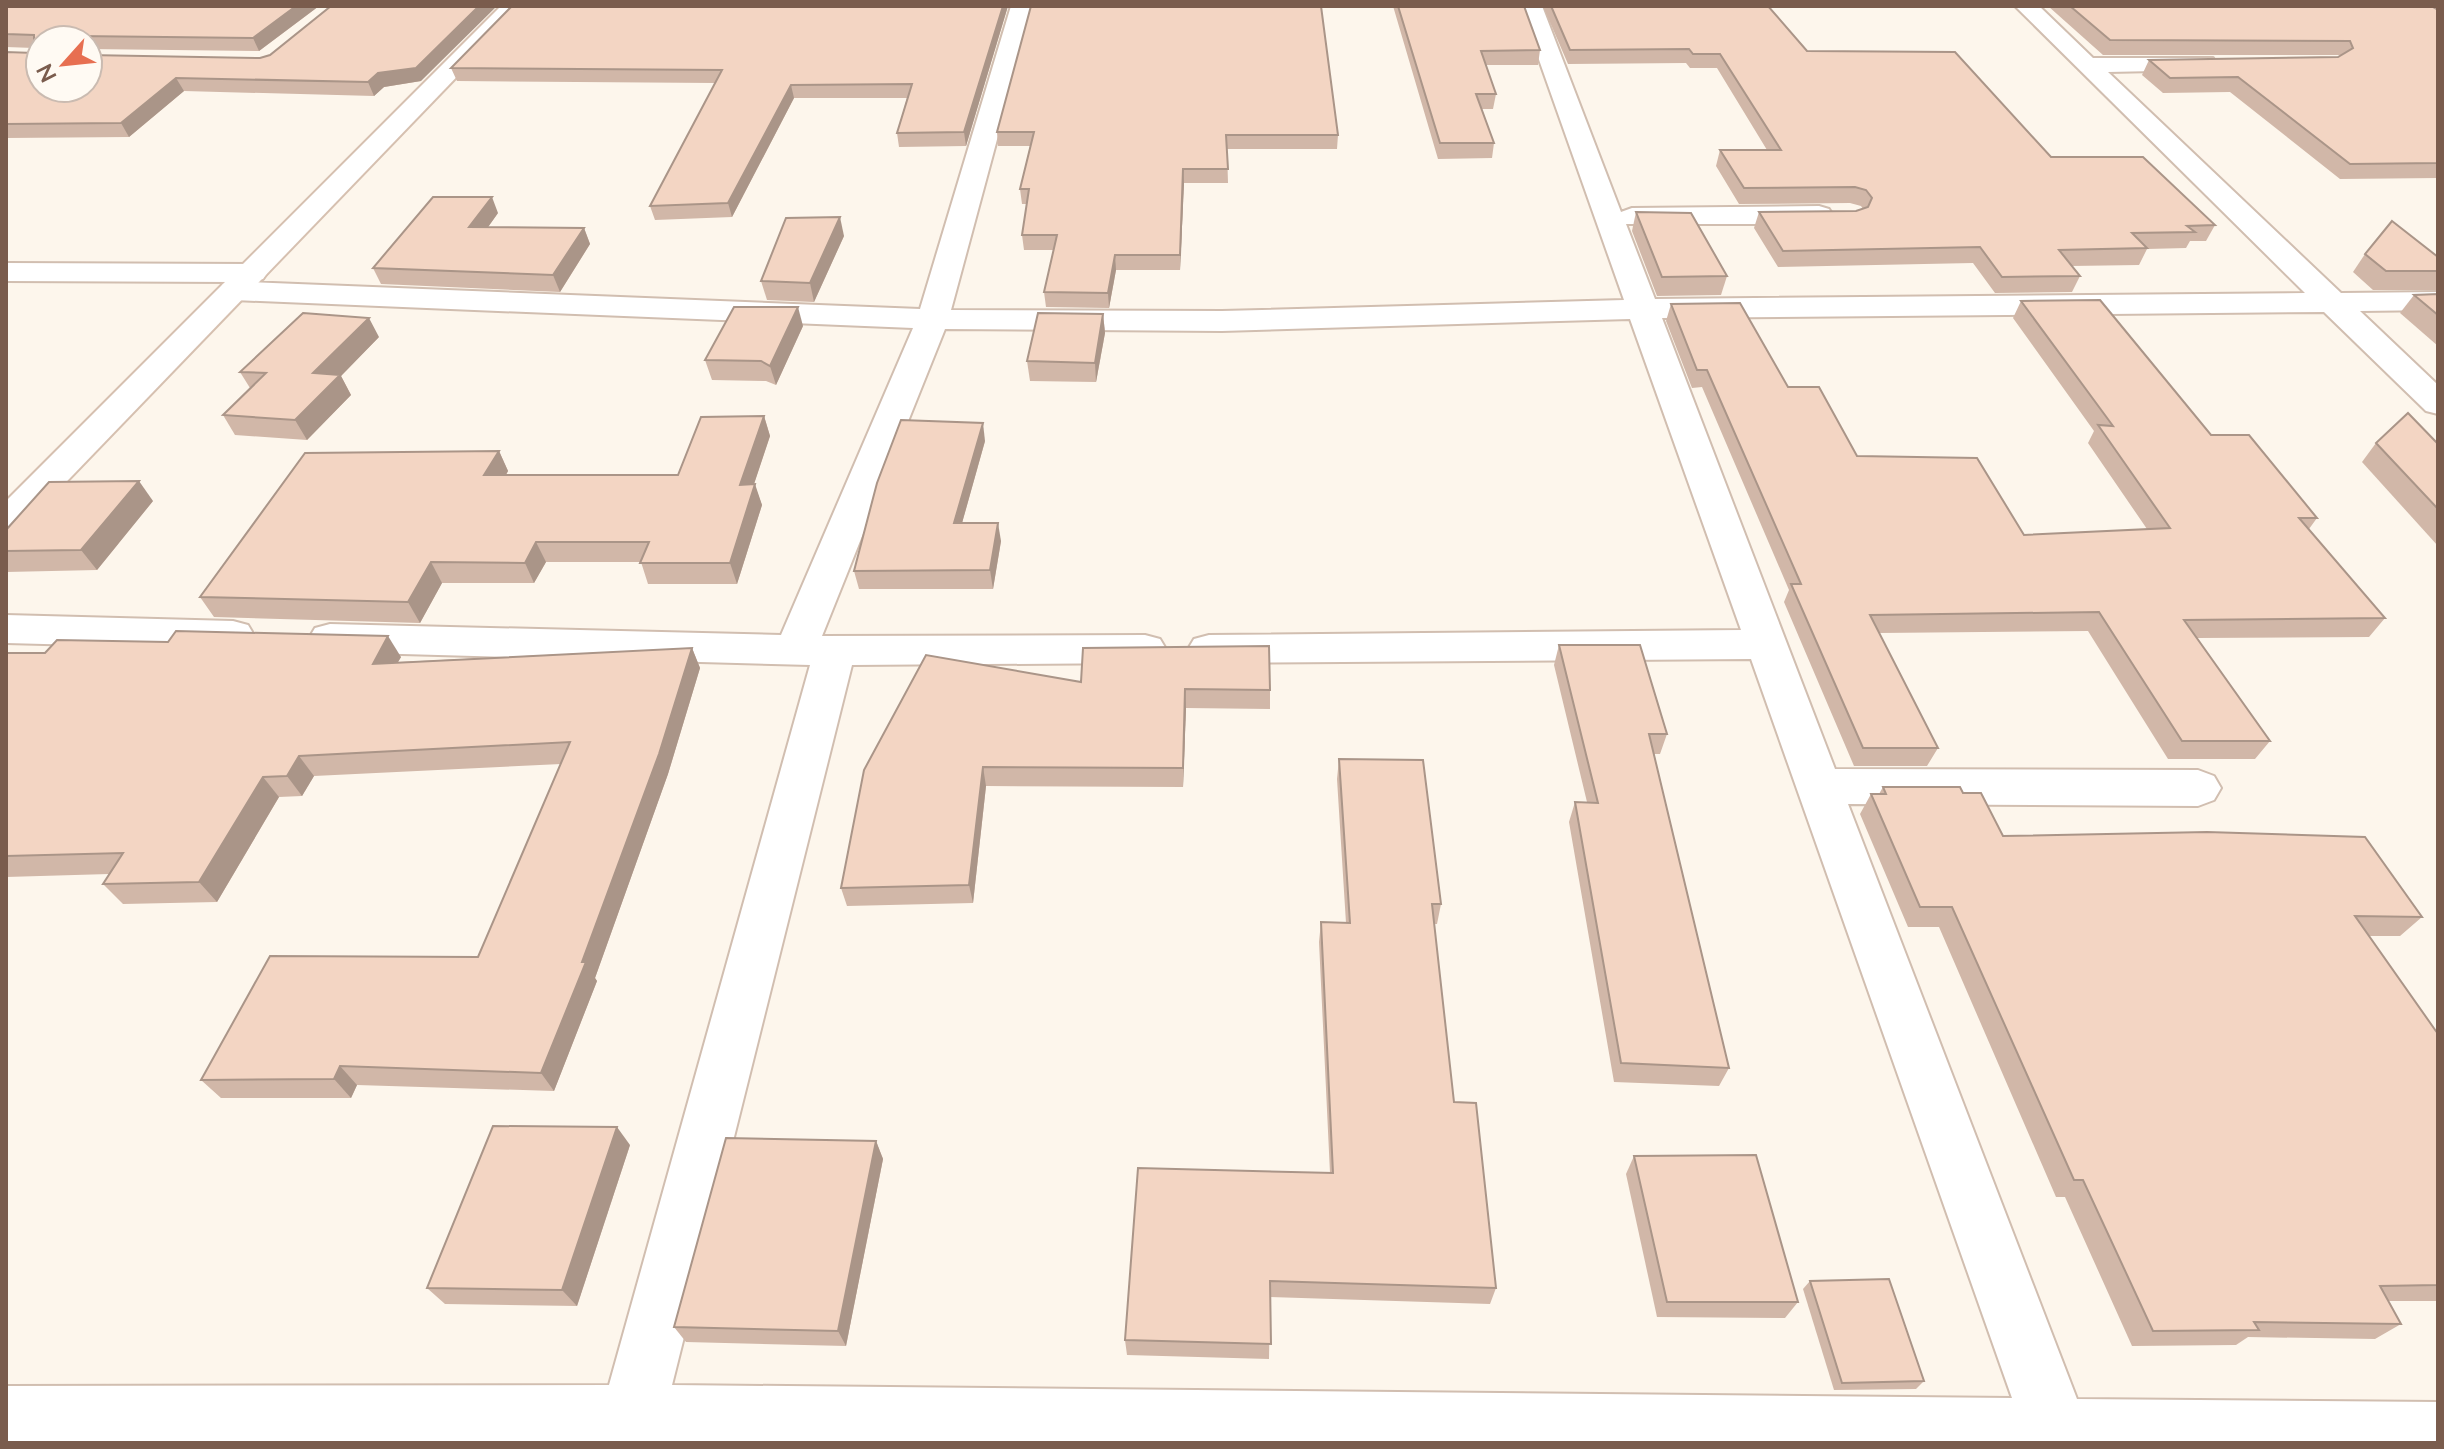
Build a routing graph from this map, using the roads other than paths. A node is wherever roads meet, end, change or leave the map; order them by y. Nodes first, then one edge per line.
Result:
1 (514, 6) edge
2 (1022, 6) edge
3 (1531, 6) edge
4 (2026, 6) edge
5 (2224, 63) edge
6 (2087, 65) junction
7 (1850, 215) edge
8 (1609, 217) junction
9 (6, 272) edge
10 (243, 282) junction
11 (2333, 301) junction
12 (2438, 301) edge
13 (1644, 309) junction
14 (933, 319) junction
15 (2438, 404) edge
16 (6, 523) edge
17 (6, 629) edge
18 (1767, 644) junction
19 (816, 651) junction
20 (1818, 786) junction
21 (2198, 788) dead end
22 (6, 1418) edge
23 (469, 1430) edge
24 (628, 1430) edge
25 (2438, 1435) edge
26 (2059, 1437) edge

1 - 10 street
2 - 14 street
3 - 8 street
4 - 6 street
5 - 6 street
6 - 11 street
7 - 8 street
8 - 13 street
9 - 10 street
10 - 14 street
10 - 16 street
11 - 12 street
11 - 13 street
11 - 15 street
13 - 14 street
13 - 18 street
14 - 19 street
17 - 19 street
18 - 19 street
18 - 20 street
19 - 24 street
20 - 21 street
20 - 26 street
22 - 23 street
23 - 24 street
24 - 26 street
25 - 26 street

